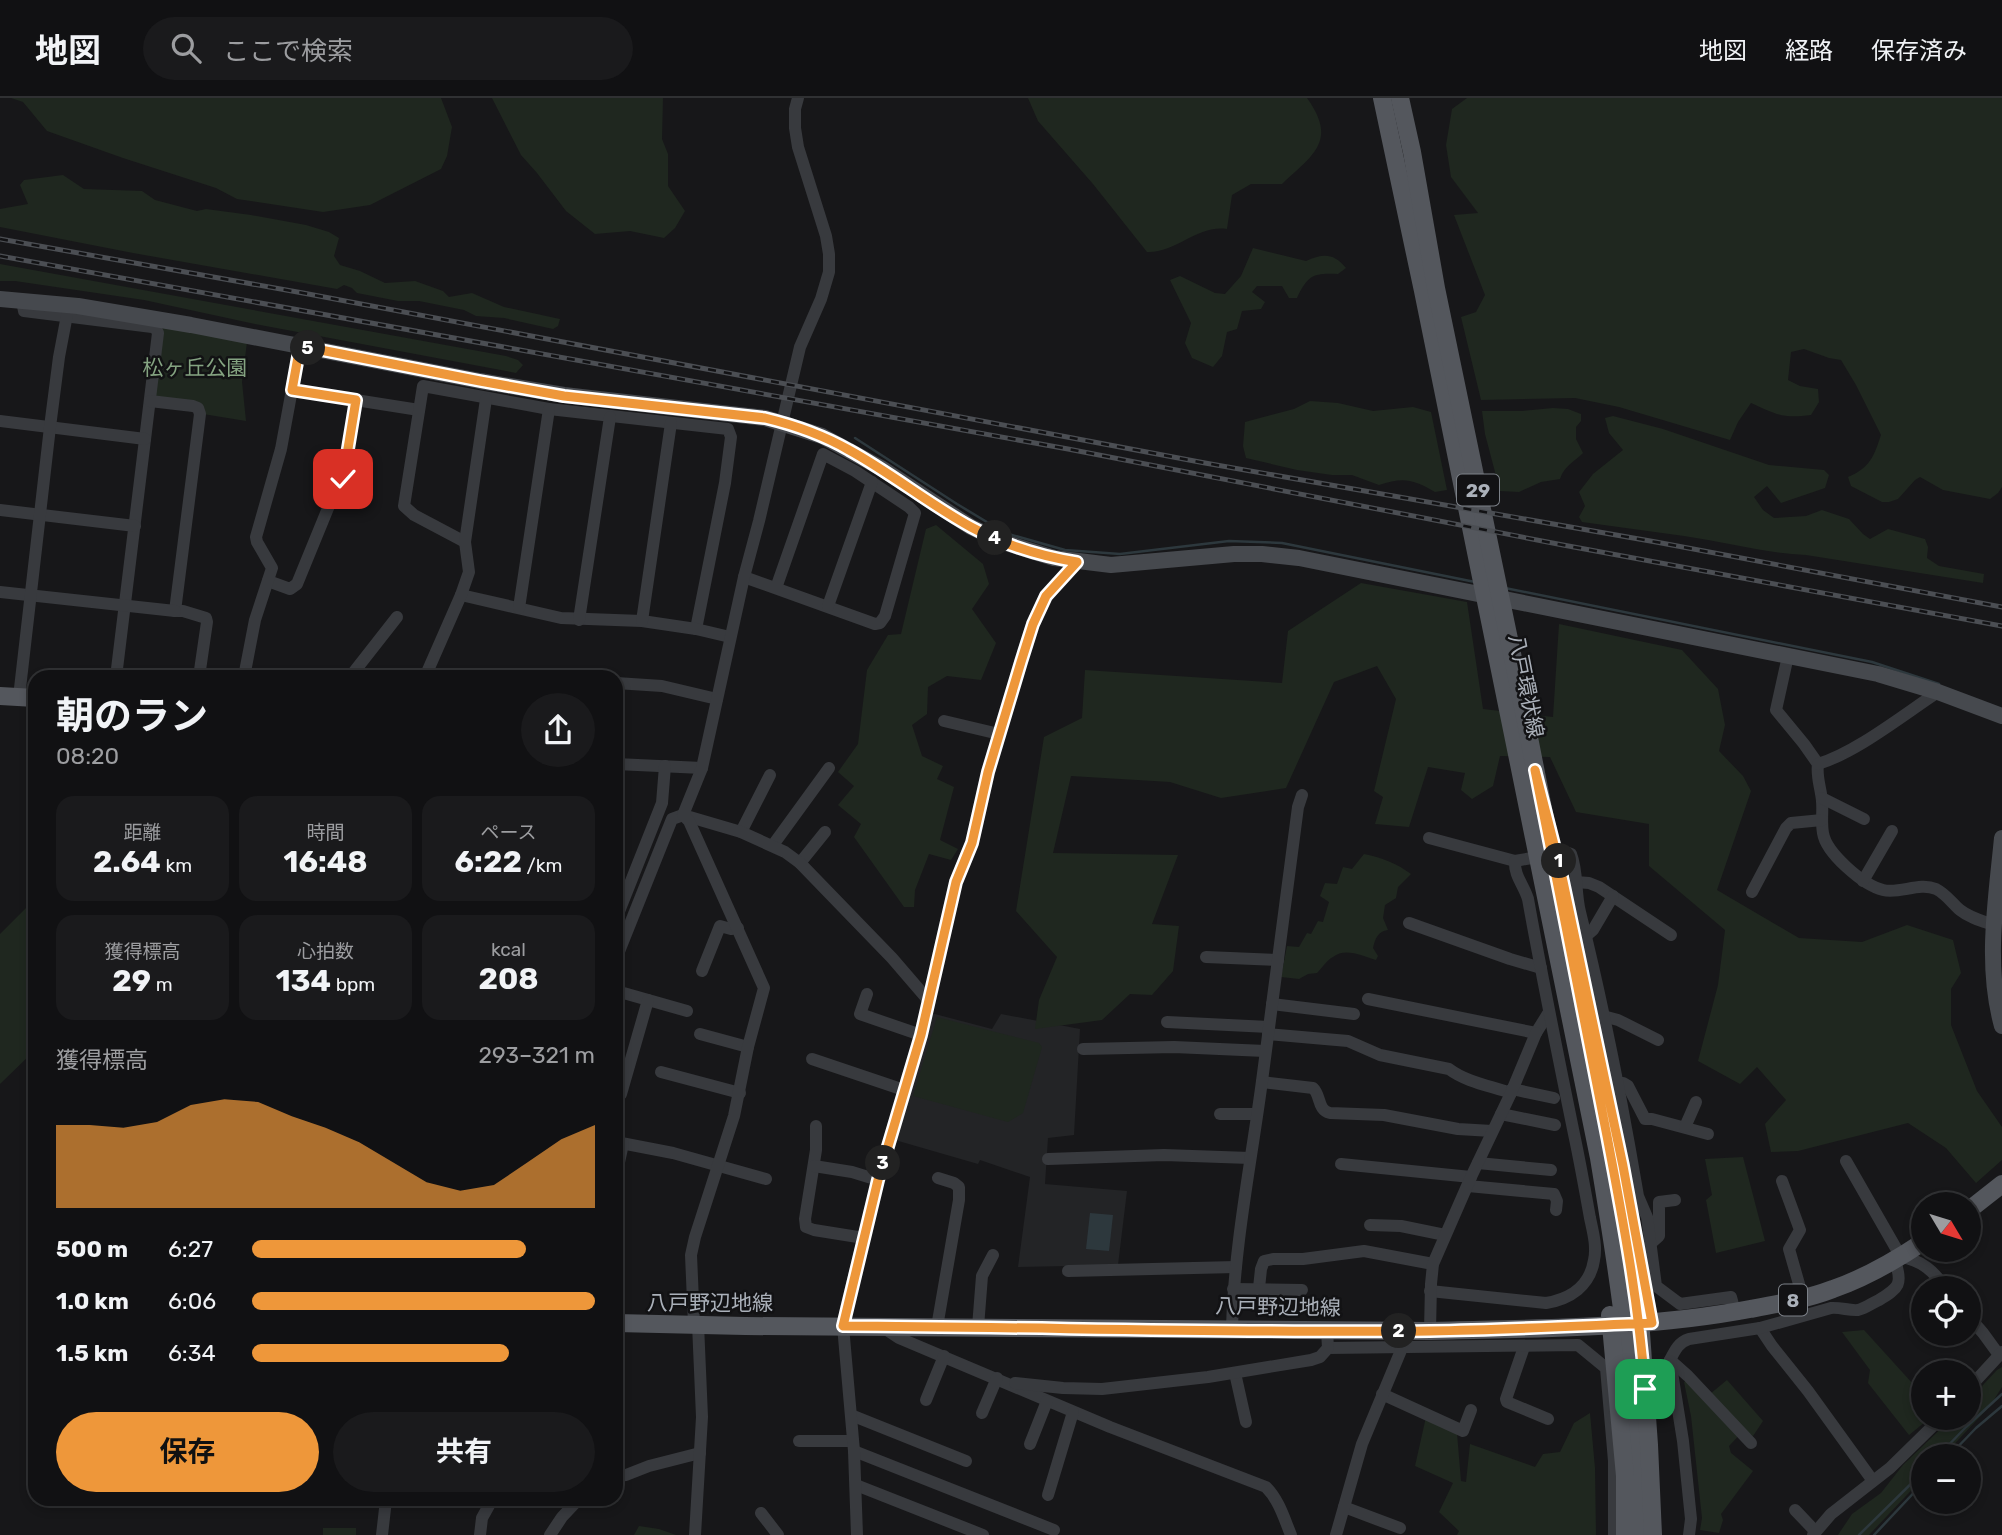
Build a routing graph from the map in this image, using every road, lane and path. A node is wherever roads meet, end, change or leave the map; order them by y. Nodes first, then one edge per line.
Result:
1 (798, 98) edge
2 (1381, 98) edge
3 (1400, 98) edge
4 (1430, 289) junction
5 (0, 299) edge
6 (22, 301) junction
7 (67, 315) junction
8 (300, 346) junction
9 (292, 390) junction
10 (486, 398) junction
11 (356, 400) junction
12 (150, 401) junction
13 (549, 409) junction
14 (419, 410) junction
15 (610, 417) junction
16 (0, 421) edge
17 (781, 422) junction
18 (671, 423) junction
19 (50, 427) junction
20 (145, 439) junction
21 (872, 482) junction
22 (0, 510) edge
23 (41, 514) junction
24 (135, 526) junction
25 (465, 542) junction
26 (1077, 562) junction
27 (744, 577) junction
28 (268, 582) junction
29 (776, 589) junction
30 (0, 592) edge
31 (31, 595) junction
32 (461, 595) junction
33 (125, 606) junction
34 (828, 606) junction
35 (519, 608) junction
36 (175, 611) junction
37 (397, 617) dead end
38 (579, 620) junction
39 (642, 621) junction
40 (696, 629) junction
41 (730, 637) junction
42 (1788, 656) junction
43 (28, 670) edge
44 (118, 670) edge
45 (200, 670) edge
46 (245, 670) edge
47 (355, 670) edge
48 (428, 670) edge
49 (28, 672) edge
50 (623, 683) edge
51 (1511, 690) junction
52 (1938, 692) junction
53 (0, 696) edge
54 (27, 698) edge
55 (717, 699) junction
56 (2002, 716) edge
57 (944, 721) dead end
58 (999, 734) junction
59 (1516, 752) junction
60 (623, 764) edge
61 (1818, 764) junction
62 (666, 766) junction
63 (702, 768) junction
64 (829, 768) dead end
65 (1535, 770) junction
66 (771, 775) dead end
67 (1302, 795) dead end
68 (1822, 798) junction
69 (683, 814) junction
70 (1864, 818) dead end
71 (1822, 820) junction
72 (1892, 831) dead end
73 (741, 832) junction
74 (825, 832) dead end
75 (1429, 838) dead end
76 (2002, 838) edge
77 (772, 845) junction
78 (1518, 860) junction
79 (800, 863) junction
80 (1863, 881) junction
81 (1576, 882) junction
82 (1752, 892) dead end
83 (1613, 897) junction
84 (623, 902) edge
85 (1409, 923) dead end
86 (738, 928) junction
87 (1997, 929) edge
88 (1671, 935) dead end
89 (1586, 936) junction
90 (623, 942) edge
91 (1206, 957) dead end
92 (1278, 960) junction
93 (1541, 968) junction
94 (702, 971) dead end
95 (623, 993) edge
96 (867, 994) dead end
97 (1368, 999) dead end
98 (648, 1000) junction
99 (929, 1001) junction
100 (1272, 1004) junction
101 (687, 1011) dead end
102 (1549, 1012) junction
103 (1354, 1014) dead end
104 (1603, 1016) junction
105 (1167, 1022) dead end
106 (2002, 1026) edge
107 (1269, 1031) junction
108 (1536, 1033) junction
109 (700, 1034) dead end
110 (921, 1035) junction
111 (1658, 1040) dead end
112 (748, 1046) junction
113 (1083, 1049) dead end
114 (1265, 1051) junction
115 (812, 1059) dead end
116 (661, 1072) dead end
117 (1262, 1082) junction
118 (1617, 1083) junction
119 (623, 1087) edge
120 (904, 1090) junction
121 (1512, 1091) junction
122 (740, 1093) junction
123 (1554, 1098) dead end
124 (1696, 1102) dead end
125 (1220, 1114) dead end
126 (1257, 1114) junction
127 (1501, 1114) junction
128 (1555, 1125) dead end
129 (816, 1126) dead end
130 (1685, 1127) junction
131 (1492, 1131) junction
132 (1708, 1134) dead end
133 (623, 1144) edge
134 (1250, 1158) junction
135 (1605, 1158) junction
136 (1048, 1159) dead end
137 (1846, 1161) dead end
138 (1478, 1163) junction
139 (1341, 1164) dead end
140 (717, 1166) junction
141 (814, 1166) junction
142 (1551, 1170) dead end
143 (938, 1178) dead end
144 (766, 1180) dead end
145 (878, 1180) junction
146 (1469, 1181) junction
147 (1782, 1181) dead end
148 (2002, 1184) edge
149 (1675, 1200) dead end
150 (1981, 1201) edge
151 (1556, 1210) dead end
152 (1370, 1225) dead end
153 (1445, 1235) junction
154 (864, 1238) junction
155 (1650, 1244) junction
156 (1911, 1250) edge
157 (993, 1255) dead end
158 (1898, 1259) junction
159 (1433, 1264) junction
160 (1236, 1267) junction
161 (1068, 1271) dead end
162 (1937, 1276) edge
163 (1259, 1288) junction
164 (1233, 1289) junction
165 (1302, 1290) dead end
166 (1430, 1291) junction
167 (1803, 1298) junction
168 (1735, 1312) junction
169 (1652, 1323) junction
170 (623, 1324) edge
171 (696, 1324) junction
172 (1611, 1325) junction
173 (843, 1326) junction
174 (881, 1326) junction
175 (937, 1327) junction
176 (978, 1327) junction
177 (1760, 1328) junction
178 (1232, 1329) junction
179 (1981, 1330) edge
180 (1430, 1331) junction
181 (1328, 1340) junction
182 (1524, 1347) junction
183 (1402, 1348) junction
184 (2000, 1354) edge
185 (944, 1356) junction
186 (1670, 1360) junction
187 (1235, 1373) junction
188 (1981, 1375) edge
189 (1001, 1380) junction
190 (1382, 1394) junction
191 (926, 1400) dead end
192 (1046, 1401) junction
193 (1471, 1410) dead end
194 (1073, 1412) junction
195 (982, 1413) dead end
196 (851, 1415) junction
197 (1548, 1419) dead end
198 (1246, 1422) dead end
199 (1929, 1430) edge
200 (799, 1441) dead end
201 (1030, 1444) dead end
202 (1751, 1444) dead end
203 (854, 1446) junction
204 (700, 1454) junction
205 (966, 1461) dead end
206 (623, 1475) edge
207 (1873, 1481) junction
208 (856, 1485) junction
209 (1048, 1495) dead end
210 (385, 1506) edge
211 (488, 1506) edge
212 (572, 1506) edge
213 (1344, 1507) junction
214 (1795, 1510) dead end
215 (761, 1513) dead end
216 (1399, 1528) dead end
217 (1054, 1530) dead end
218 (1814, 1533) edge
219 (382, 1535) edge
220 (471, 1535) edge
221 (480, 1535) edge
222 (550, 1535) edge
223 (695, 1535) edge
224 (778, 1535) edge
225 (857, 1535) edge
226 (983, 1535) edge
227 (1291, 1535) edge
228 (1336, 1535) edge
229 (1614, 1535) edge
230 (1625, 1535) edge
231 (1639, 1535) edge
232 (1653, 1535) edge
233 (1663, 1535) edge
234 (1689, 1535) edge

1 - 17 street
2 - 4 main road, 八戸環状線 / 29
3 - 4 main road, 八戸環状線 / 29
4 - 51 main road, 八戸環状線 / 29
5 - 6 street
6 - 7 street
6 - 8 street
7 - 12 street
7 - 19 street
8 - 9 street
8 - 17 street
9 - 11 street
9 - 28 street
10 - 13 street
10 - 14 street
10 - 25 street
11 - 14 street
11 - 28 street
12 - 20 street
12 - 36 street
13 - 15 street
13 - 35 street
14 - 25 street
15 - 18 street
15 - 38 street
16 - 19 street
17 - 26 street
17 - 27 street
18 - 39 street
18 - 40 street
19 - 20 street
19 - 23 street
20 - 24 street
21 - 29 street
21 - 34 street
21 - 34 street
22 - 23 street
23 - 24 street
23 - 31 street
24 - 33 street
25 - 32 street
26 - 42 street
26 - 58 street
27 - 29 street
27 - 41 street
28 - 46 street
29 - 34 street
30 - 31 street
31 - 33 street
31 - 43 street
32 - 35 street
32 - 48 street
33 - 36 street
33 - 44 street
35 - 38 street
36 - 45 street
37 - 47 street
38 - 39 street
39 - 40 street
40 - 41 street
41 - 55 street
42 - 52 street
42 - 61 street
49 - 54 street
50 - 55 street
51 - 59 main road, 八戸環状線 / 29
51 - 65 main road, 八戸環状線 / 29
52 - 56 street
52 - 61 street
53 - 54 main road
55 - 63 street
57 - 58 street
58 - 99 street
59 - 135 main road, 八戸環状線 / 29
59 - 172 main road, 29
60 - 62 street
61 - 68 street
62 - 63 street
62 - 84 street
63 - 69 street
64 - 77 street
65 - 135 main road, 八戸環状線 / 29
65 - 169 main road, 29
66 - 73 street
67 - 92 street
68 - 70 street
68 - 71 street
69 - 73 street
69 - 86 street
69 - 90 street
71 - 80 street
71 - 82 street
72 - 80 street
73 - 77 street
74 - 79 street
75 - 78 street
76 - 87 street
77 - 79 street
78 - 81 street
78 - 93 street
79 - 99 street
80 - 87 street
81 - 83 street
81 - 89 street
83 - 88 street
83 - 89 street
85 - 93 street
86 - 94 street
86 - 112 street
87 - 106 street
89 - 104 street
91 - 92 street
92 - 100 street
93 - 102 street
95 - 98 street
96 - 110 street
97 - 108 street
98 - 101 street
98 - 119 street
99 - 110 street
100 - 103 street
100 - 107 street
102 - 108 street
102 - 166 street
104 - 111 street
104 - 118 street
105 - 107 street
107 - 114 street
107 - 121 street
108 - 121 street
109 - 112 street
110 - 120 street
112 - 122 street
113 - 114 street
114 - 117 street
115 - 120 street
116 - 122 street
117 - 126 street
117 - 131 street
118 - 130 street
118 - 155 street
120 - 145 street
121 - 123 street
121 - 127 street
122 - 140 street
124 - 130 street
125 - 126 street
126 - 134 street
127 - 128 street
127 - 131 street
129 - 141 street
130 - 132 street
131 - 138 street
133 - 140 street
134 - 136 street
134 - 160 street
135 - 231 main road, 八戸環状線 / 29
135 - 232 main road, 八戸環状線 / 29
137 - 158 street
138 - 142 street
138 - 146 street
139 - 146 street
140 - 144 street
140 - 171 street
141 - 145 street
141 - 154 street
143 - 175 street
145 - 154 street
146 - 151 street
146 - 153 street
147 - 167 street
148 - 150 main road
149 - 155 street
152 - 153 street
153 - 159 street
154 - 173 street
155 - 168 street
156 - 158 main road, 八戸野辺地線 / 8
157 - 176 street
158 - 162 street
158 - 167 main road, 八戸野辺地線 / 8
158 - 177 street
159 - 163 street
159 - 166 street
160 - 161 street
160 - 164 street
163 - 164 street
163 - 165 street
164 - 178 street
166 - 180 street
167 - 168 main road, 八戸野辺地線 / 8
168 - 169 main road, 八戸野辺地線 / 8
169 - 172 main road, 八戸野辺地線 / 8
169 - 233 main road, 29
170 - 171 main road, 八戸野辺地線 / 8
171 - 173 main road, 八戸野辺地線 / 8
171 - 204 street
172 - 180 main road, 八戸野辺地線 / 8
172 - 230 main road, 29
173 - 174 main road, 八戸野辺地線 / 8
173 - 196 street
174 - 175 main road, 八戸野辺地線 / 8
174 - 185 street
175 - 176 main road, 八戸野辺地線 / 8
176 - 178 main road, 八戸野辺地線 / 8
177 - 186 street
177 - 207 street
178 - 181 main road, 八戸野辺地線 / 8
179 - 184 street
180 - 181 main road, 八戸野辺地線 / 8
181 - 183 street
181 - 187 street
182 - 183 street
182 - 197 street
182 - 229 street
183 - 190 street
184 - 188 street
185 - 189 street
185 - 191 street
186 - 202 street
186 - 234 street
187 - 189 street
187 - 198 street
189 - 192 street
189 - 195 street
190 - 193 street
190 - 213 street
192 - 194 street
192 - 201 street
194 - 209 street
194 - 227 street
196 - 203 street
196 - 205 street
199 - 207 street
200 - 203 street
203 - 208 street
203 - 217 street
204 - 206 street
204 - 223 street
207 - 218 street
208 - 225 street
208 - 226 street
210 - 219 street
211 - 221 street
212 - 222 street
213 - 216 street
213 - 228 street
214 - 218 street
215 - 224 street
220 - 221 street

